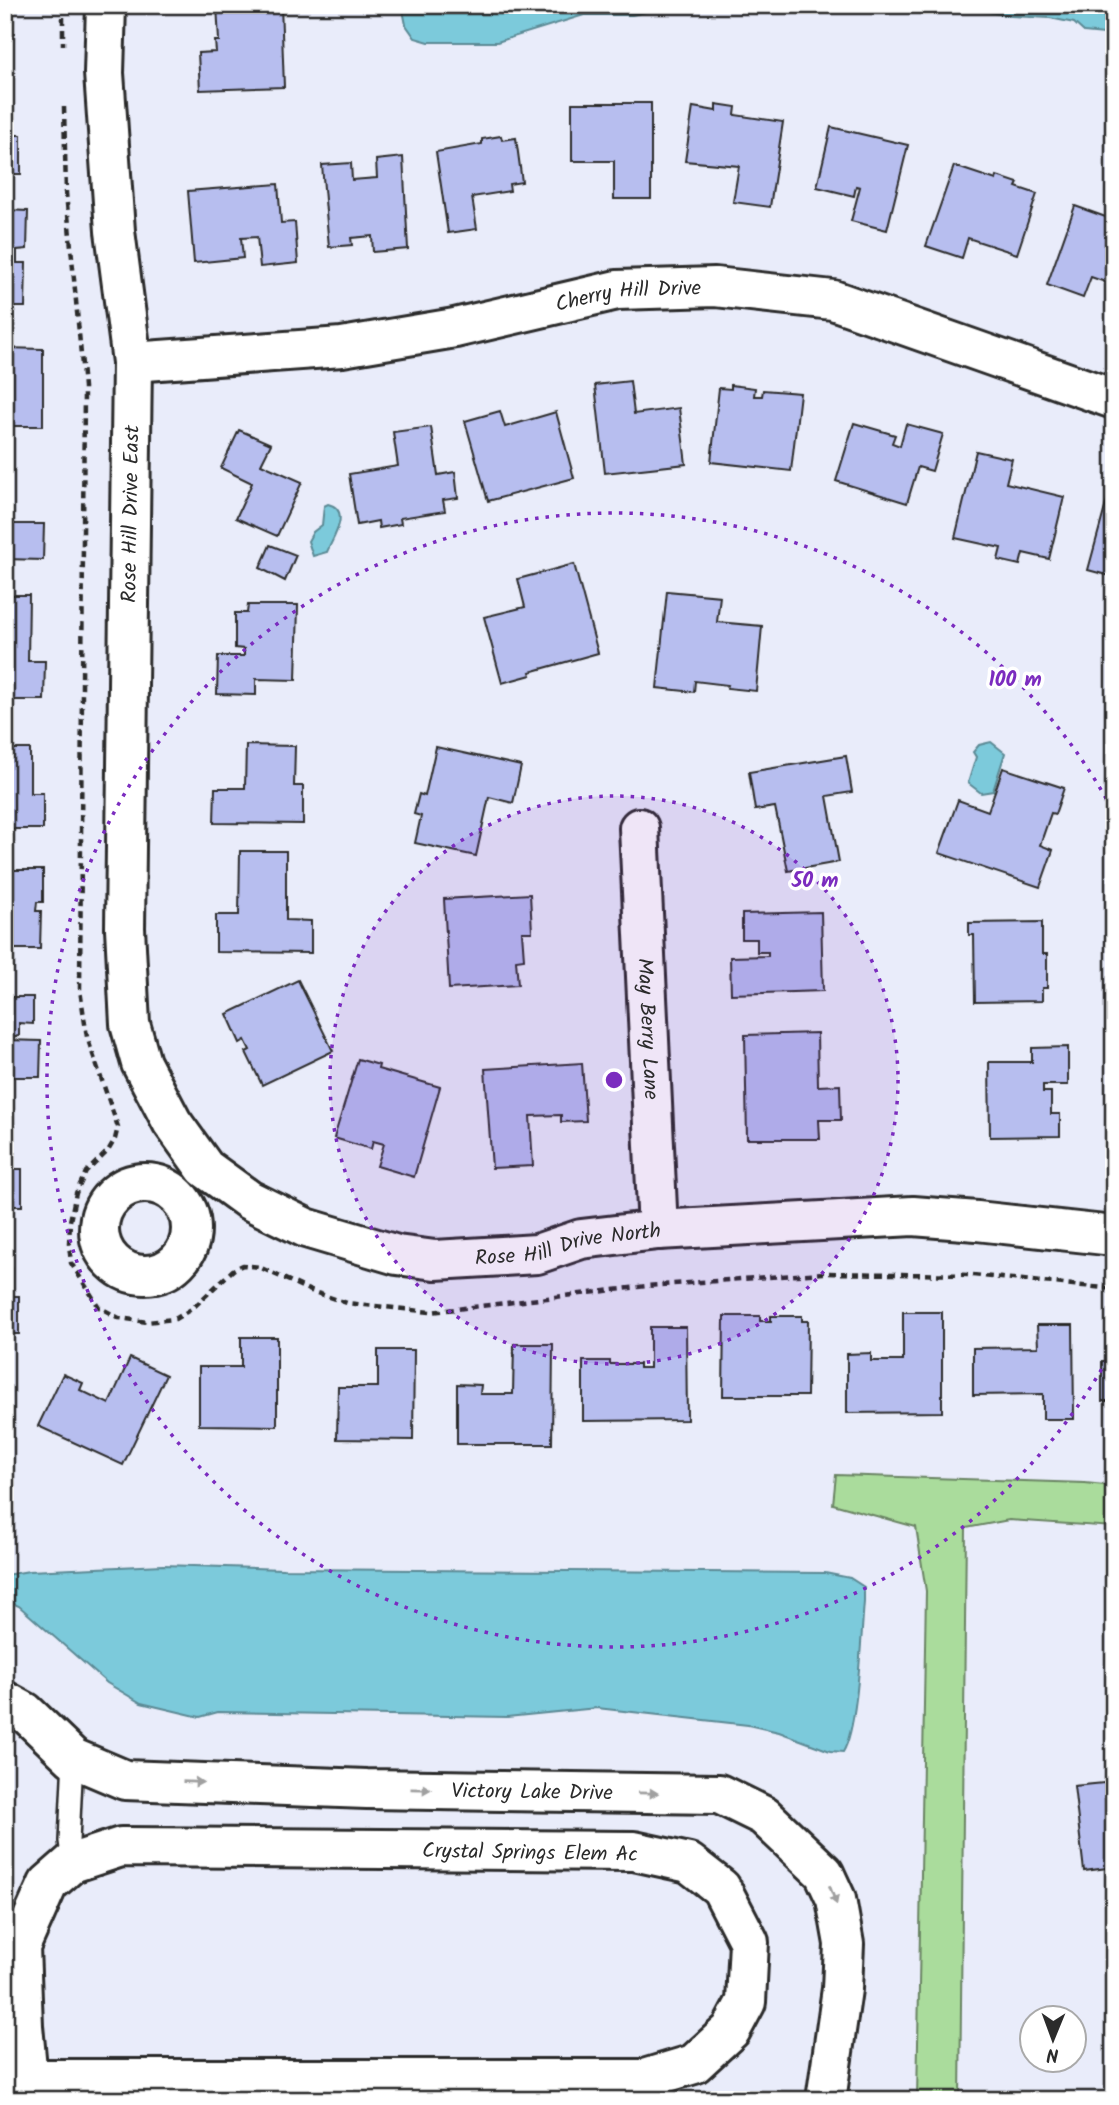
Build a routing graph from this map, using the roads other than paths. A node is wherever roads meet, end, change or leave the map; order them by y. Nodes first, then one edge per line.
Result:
1 (106, 5) edge
2 (132, 362) junction
3 (1114, 399) edge
4 (639, 828) dead end
5 (130, 1024) joint
6 (205, 1168) junction
7 (178, 1196) dead end
8 (658, 1230) junction
9 (1114, 1236) edge
10 (5, 1701) edge
11 (74, 1758) junction
12 (72, 1863) junction
13 (17, 2079) edge
14 (826, 2100) edge

1 - 2 street, Rose Hill Drive East
2 - 3 street, Cherry Hill Drive
2 - 5 street, Rose Hill Drive East
4 - 8 street, May Berry Lane
5 - 6 street, Rose Hill Drive North
6 - 7 street
6 - 8 street, Rose Hill Drive North
8 - 9 street, Rose Hill Drive North
10 - 11 street, Victory Lake Drive
11 - 12 lane
11 -> 14 street, Victory Lake Drive
12 - 13 street, Crystal Springs Elem Ac
12 - 13 street, Crystal Springs Elem Ac

